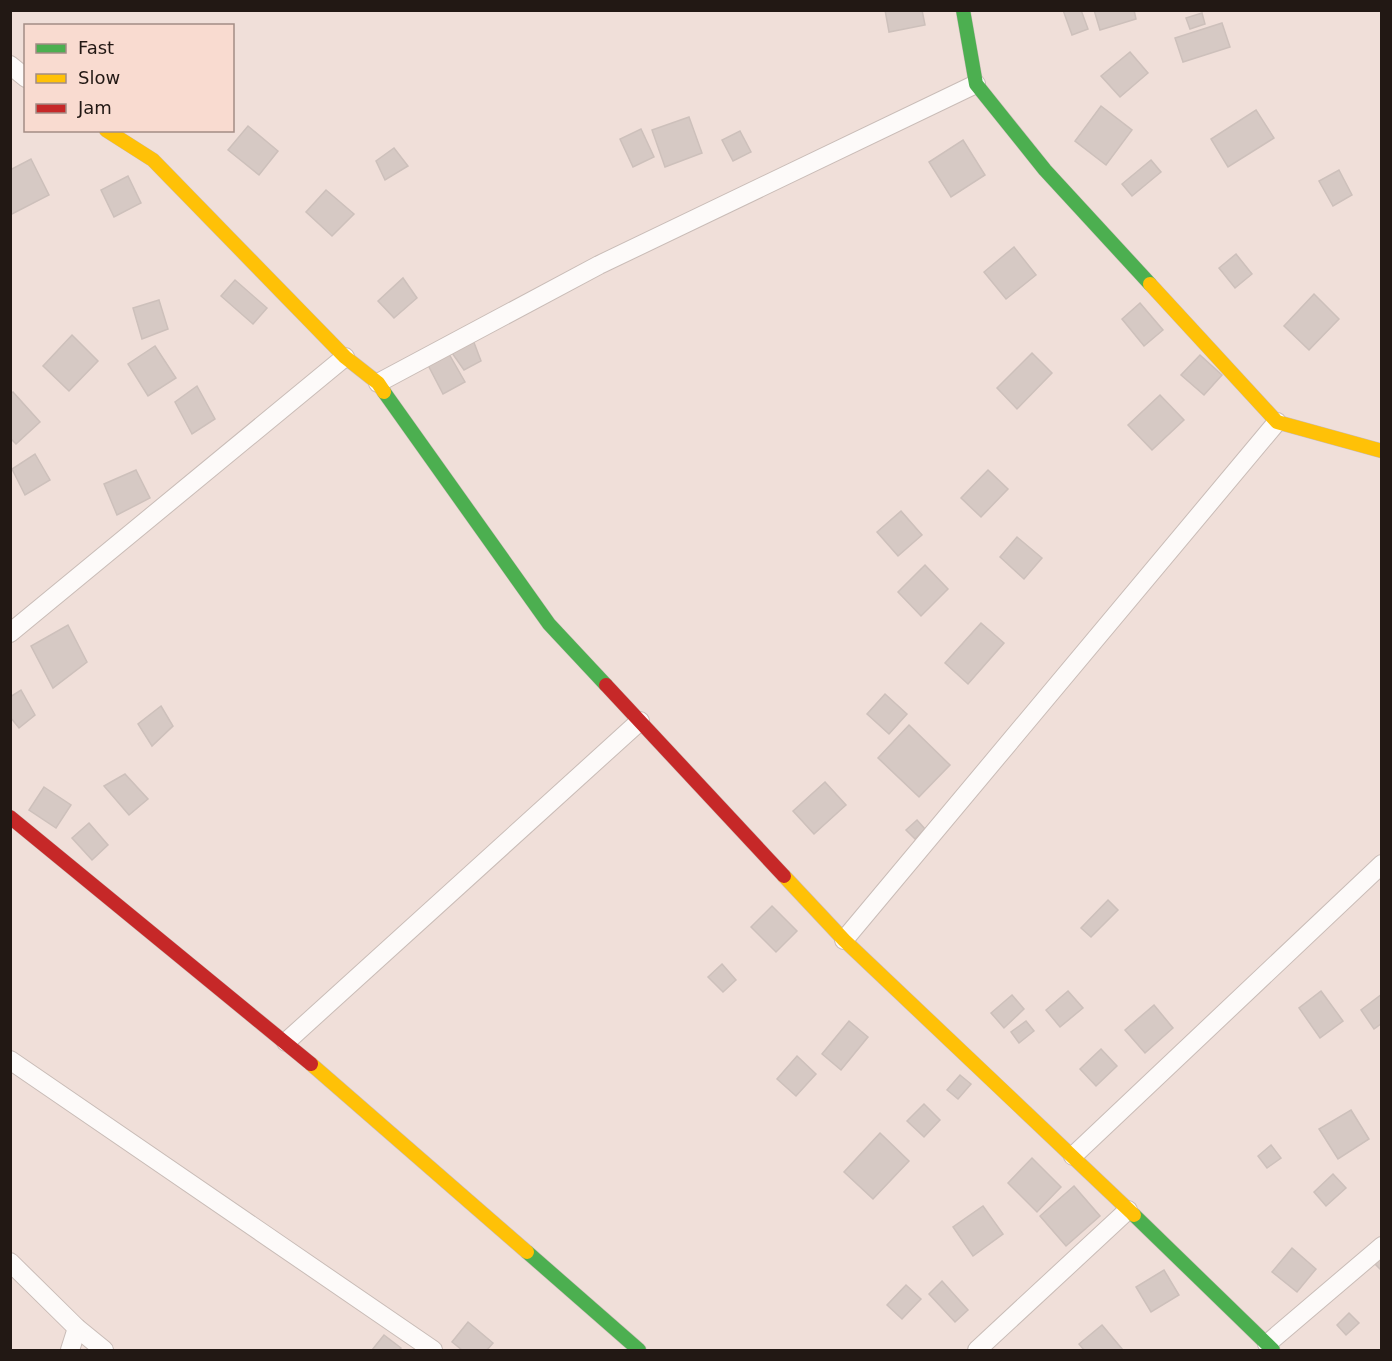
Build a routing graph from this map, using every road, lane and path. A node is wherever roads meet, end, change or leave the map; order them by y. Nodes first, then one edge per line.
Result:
1 (963, 10) edge
2 (10, 65) edge
3 (24, 76) edge
4 (976, 84) junction
5 (109, 132) edge
6 (345, 357) junction
7 (378, 383) junction
8 (1277, 422) junction
9 (1382, 451) edge
10 (10, 633) edge
11 (640, 721) junction
12 (10, 817) edge
13 (1382, 864) edge
14 (844, 940) junction
15 (286, 1042) junction
16 (10, 1060) edge
17 (1073, 1156) junction
18 (1128, 1210) junction
19 (1382, 1246) edge
20 (10, 1263) edge
21 (77, 1328) junction
22 (1270, 1347) edge
23 (428, 1349) edge
24 (70, 1350) edge
25 (104, 1350) edge
26 (639, 1350) edge
27 (977, 1350) edge

1 - 4 street
2 - 3 street
4 - 7 street
4 - 8 street
5 - 6 street
6 - 7 street
6 - 10 street
7 - 11 street
8 - 9 street
8 - 14 street
11 - 14 street
11 - 15 street
12 - 15 street
13 - 17 street
14 - 17 street
15 - 26 street
16 - 23 street
17 - 18 street
18 - 22 street
18 - 27 street
19 - 22 street
20 - 21 street
21 - 24 street
21 - 25 street

